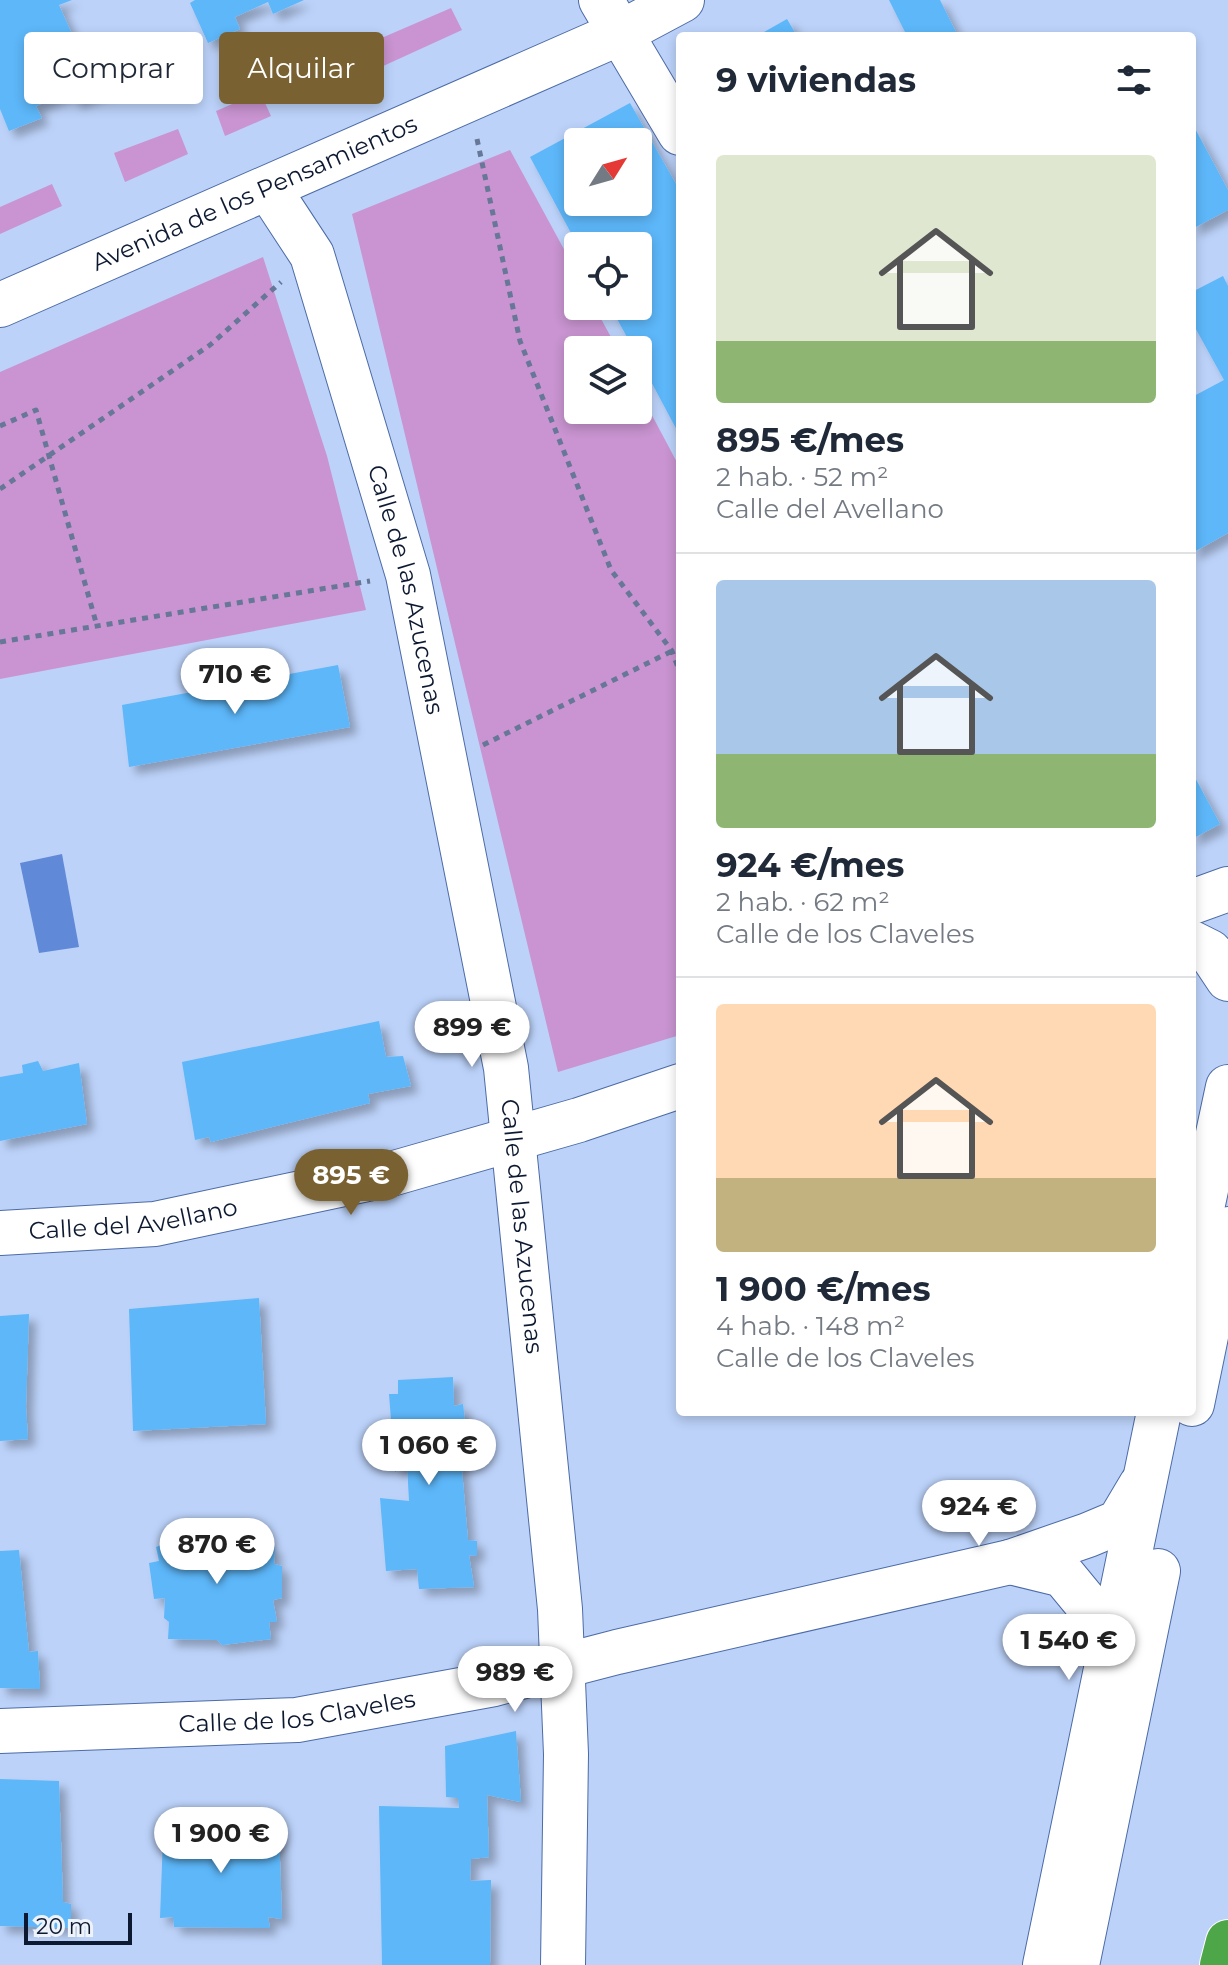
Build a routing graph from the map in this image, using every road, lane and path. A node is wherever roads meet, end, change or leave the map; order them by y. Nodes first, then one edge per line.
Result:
1 (682, 0) edge
2 (612, 16) edge
3 (469, 99) junction
4 (676, 126) edge
5 (268, 188) junction
6 (312, 255) junction
7 (0, 305) edge
8 (0, 426) edge
9 (50, 454) junction
10 (0, 489) edge
11 (408, 575) junction
12 (97, 626) junction
13 (0, 642) edge
14 (672, 651) junction
15 (676, 662) edge
16 (481, 746) dead end
17 (1228, 889) edge
18 (1196, 901) edge
19 (1196, 945) edge
20 (1228, 979) edge
21 (676, 1087) edge
22 (1228, 1087) edge
23 (513, 1139) junction
24 (1228, 1229) edge
25 (0, 1233) edge
26 (1196, 1236) edge
27 (1196, 1385) edge
28 (1158, 1416) edge
29 (1189, 1416) edge
30 (1146, 1476) junction
31 (1010, 1562) junction
32 (1109, 1654) junction
33 (563, 1667) junction
34 (0, 1731) edge
35 (1228, 1942) edge
36 (563, 1965) edge
37 (1045, 1965) edge
38 (1077, 1965) edge
39 (1222, 1965) edge

1 - 2 street, Avenida de los Pensamientos
2 - 3 street, Avenida de los Pensamientos
2 - 4 street
3 - 5 street, Avenida de los Pensamientos
3 - 14 path
5 - 6 street, Calle de las Azucenas
5 - 7 street, Avenida de los Pensamientos
6 - 9 path
6 - 11 street, Calle de las Azucenas
8 - 9 path
9 - 10 path
9 - 12 path
11 - 12 path
11 - 23 street, Calle de las Azucenas
12 - 13 path
14 - 15 path
14 - 16 path
17 - 18 street
19 - 20 street
21 - 23 street, Calle del Avellano
22 - 26 street
23 - 25 street, Calle del Avellano
23 - 33 street, Calle de las Azucenas
24 - 27 street
28 - 30 street
29 - 38 street
30 - 31 street, Calle de los Claveles
30 - 32 street
31 - 32 street
31 - 33 street, Calle de los Claveles
32 - 37 street
33 - 34 street, Calle de los Claveles
33 - 36 street, Calle de las Azucenas
35 - 39 highway

